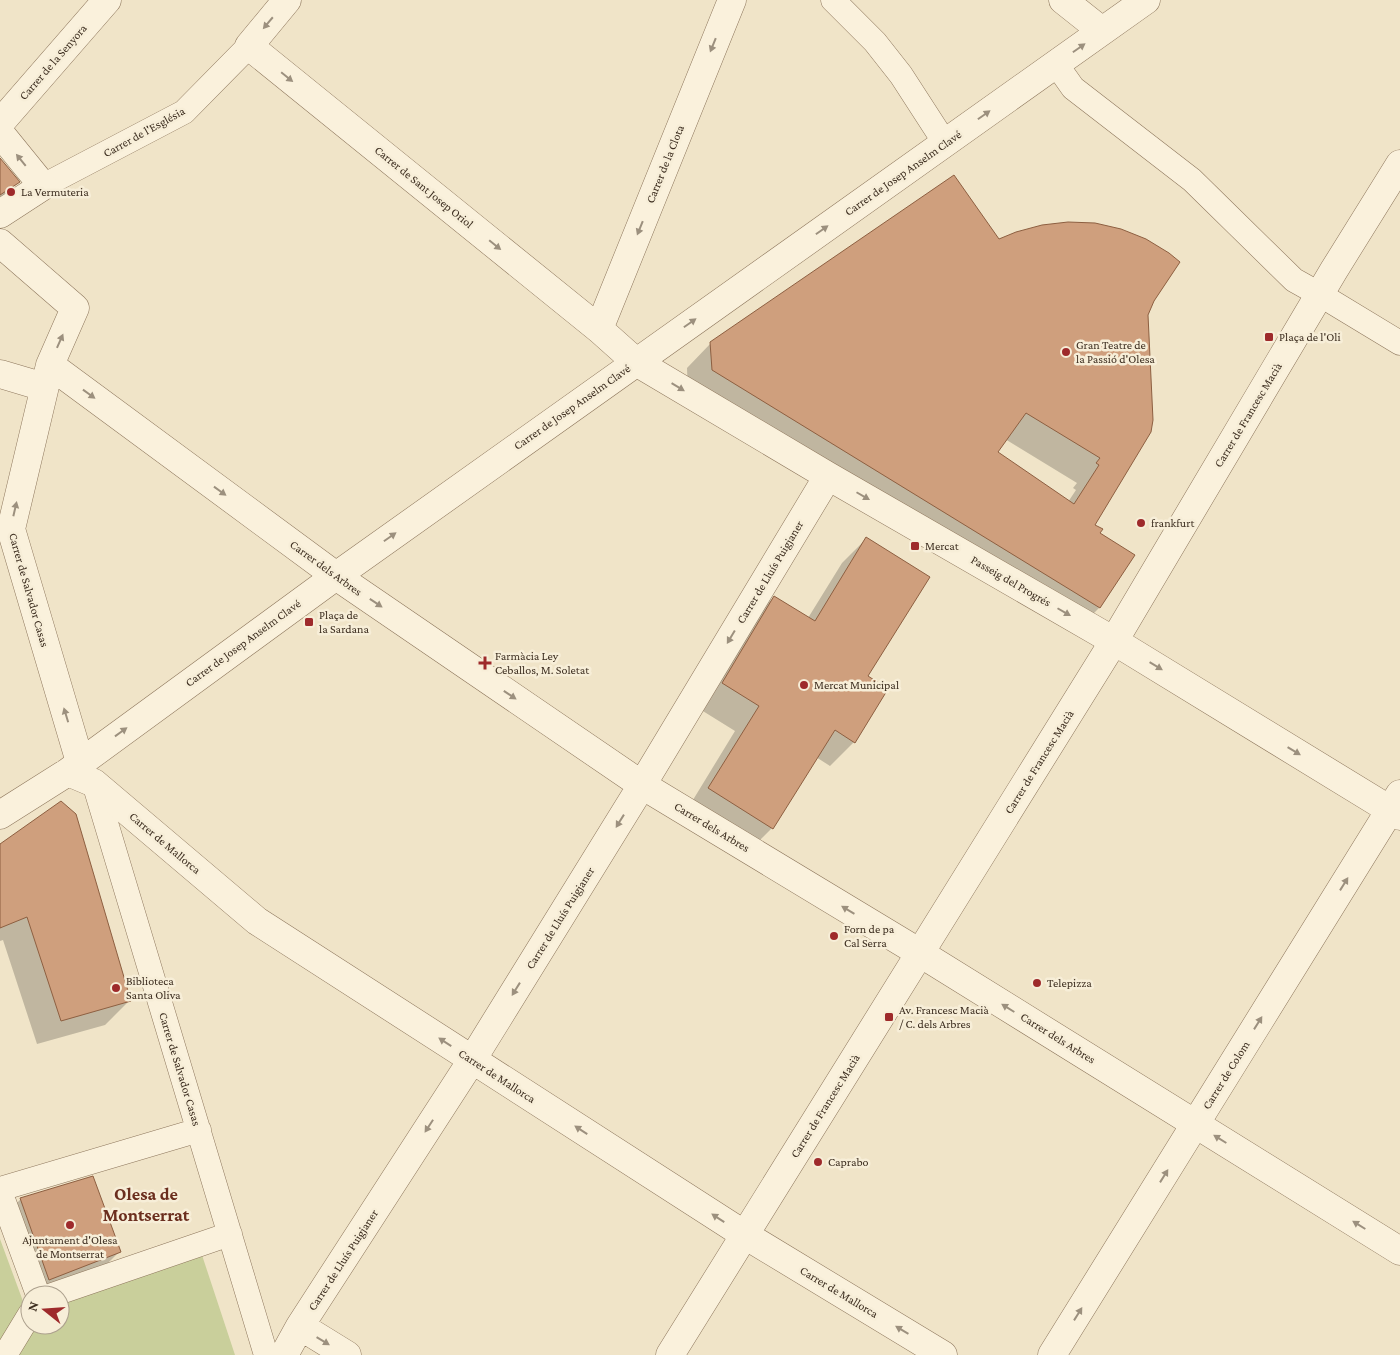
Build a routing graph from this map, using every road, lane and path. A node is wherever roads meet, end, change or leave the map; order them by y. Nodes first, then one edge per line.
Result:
1 (106, 0) edge
2 (287, 0) edge
3 (732, 0) edge
4 (833, 0) edge
5 (1063, 0) edge
6 (1146, 0) edge
7 (1102, 31) junction
8 (249, 46) junction
9 (1056, 64) junction
10 (0, 123) edge
11 (0, 133) edge
12 (945, 143) junction
13 (1400, 164) edge
14 (43, 186) junction
15 (0, 214) edge
16 (0, 243) edge
17 (1319, 294) junction
18 (599, 329) junction
19 (1400, 343) edge
20 (636, 362) junction
21 (0, 374) edge
22 (47, 376) junction
23 (828, 476) junction
24 (336, 576) junction
25 (1114, 641) junction
26 (81, 772) junction
27 (642, 785) junction
28 (1397, 807) edge
29 (0, 815) edge
30 (920, 953) junction
31 (472, 1060) junction
32 (1196, 1124) junction
33 (199, 1130) junction
34 (0, 1190) edge
35 (230, 1234) junction
36 (746, 1235) junction
37 (1400, 1251) edge
38 (34, 1285) edge
39 (70, 1289) edge
40 (300, 1326) junction
41 (20, 1330) edge
42 (5, 1355) edge
43 (266, 1355) edge
44 (284, 1355) edge
45 (346, 1355) edge
46 (670, 1355) edge
47 (943, 1355) edge
48 (1052, 1355) edge

1 - 10 street, Carrer de la Senyora
2 -> 8 street, Carrer de l'Església
3 -> 18 street, Carrer de la Clota
4 - 12 street
5 - 7 street
6 - 7 street, Carrer de Josep Anselm Clavé
9 -> 7 street, Carrer de Josep Anselm Clavé
8 - 14 street, Carrer de l'Església
8 -> 18 street, Carrer de Sant Josep Oriol
12 -> 9 street, Carrer de Josep Anselm Clavé
9 - 17 street
14 -> 11 street
20 -> 12 street, Carrer de Josep Anselm Clavé
13 - 17 street, Carrer de Francesc Macià
14 - 15 street, Carrer de l'Església
22 -> 16 street, Carrer de Salvador Casas
17 - 19 street
17 - 25 street, Carrer de Francesc Macià
18 - 20 street, Passeig del Progrés
20 -> 23 street, Passeig del Progrés
24 -> 20 street, Carrer de Josep Anselm Clavé
21 - 22 street, Carrer dels Arbres
22 -> 24 street, Carrer dels Arbres
26 -> 22 street, Carrer de Salvador Casas
23 -> 25 street, Passeig del Progrés
23 -> 27 street, Carrer de Lluís Puigjaner
26 -> 24 street, Carrer de Josep Anselm Clavé
24 -> 27 street, Carrer dels Arbres
25 -> 28 street, Passeig del Progrés
25 - 30 street, Carrer de Francesc Macià
26 - 29 street, Carrer de Josep Anselm Clavé
31 -> 26 street, Carrer de Mallorca
26 - 33 street, Carrer de Salvador Casas
30 -> 27 street, Carrer dels Arbres
27 -> 31 street, Carrer de Lluís Puigjaner
32 -> 28 street, Carrer de Colom
32 -> 30 street, Carrer dels Arbres
30 - 36 street, Carrer de Francesc Macià
36 -> 31 street, Carrer de Mallorca
31 -> 40 street, Carrer de Lluís Puigjaner
37 -> 32 street, Carrer dels Arbres
48 -> 32 street, Carrer de Colom
33 - 34 street
33 - 35 street, Carrer de Salvador Casas
34 - 38 street
35 - 39 street
35 - 43 street, Carrer de Salvador Casas
36 - 46 street, Carrer de Francesc Macià
47 -> 36 street, Carrer de Mallorca
40 - 44 street, Carrer de Lluís Puigjaner
40 -> 45 street
41 - 42 street

